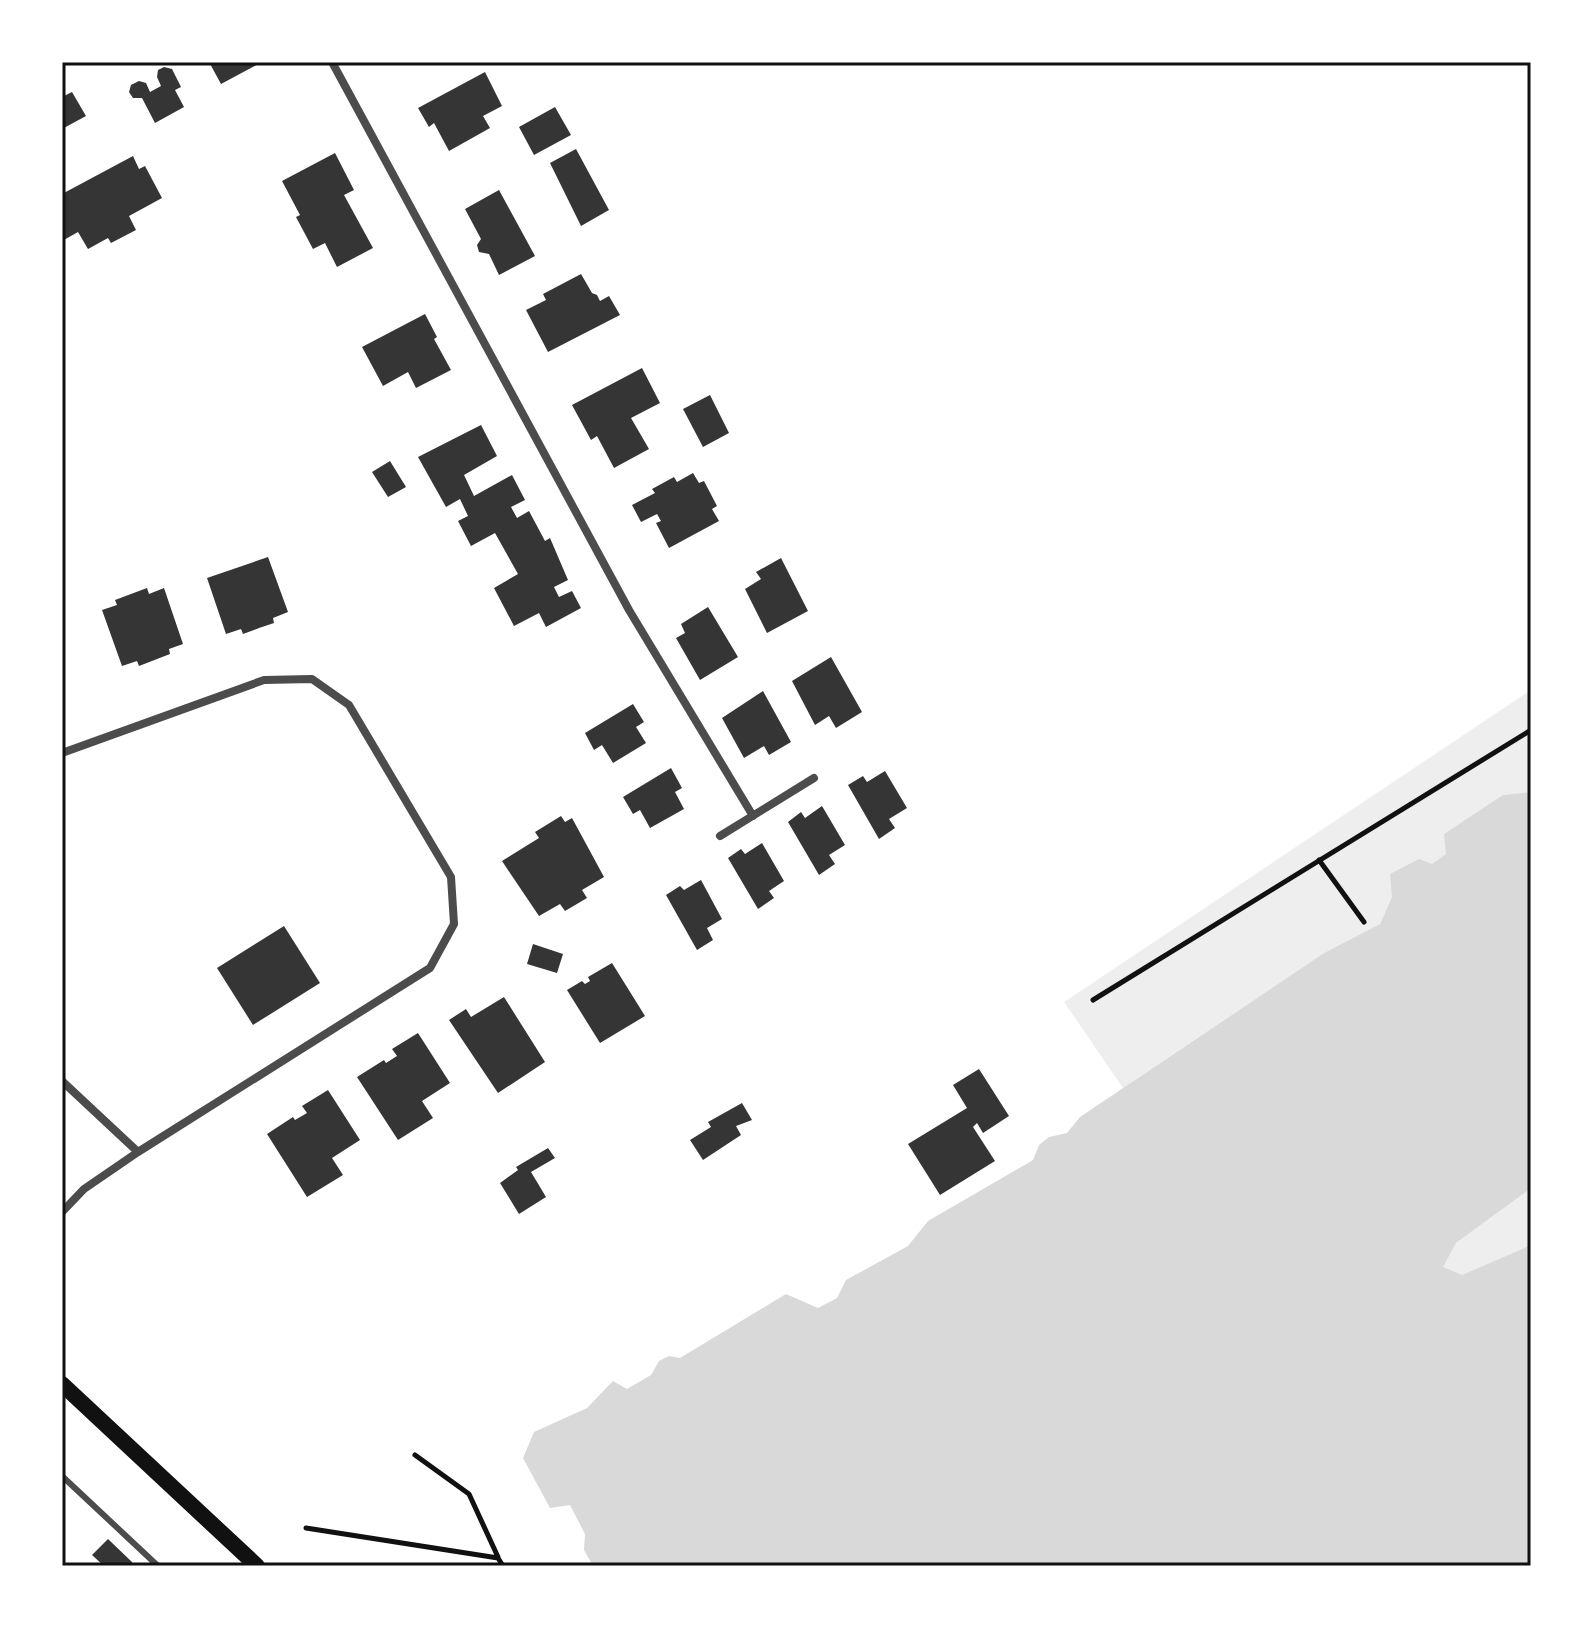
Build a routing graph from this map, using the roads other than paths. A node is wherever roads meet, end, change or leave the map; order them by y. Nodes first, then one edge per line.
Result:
1 (332, 62) edge
2 (62, 753) edge
3 (814, 778) dead end
4 (753, 816) junction
5 (720, 836) dead end
6 (62, 1081) edge
7 (138, 1152) junction
8 (62, 1212) edge
9 (62, 1384) edge
10 (62, 1476) edge
11 (158, 1566) edge
12 (257, 1566) edge

1 - 4 street
2 - 7 street
3 - 4 street
4 - 5 street
6 - 7 street
7 - 8 street
9 - 12 main road
10 - 11 lane

